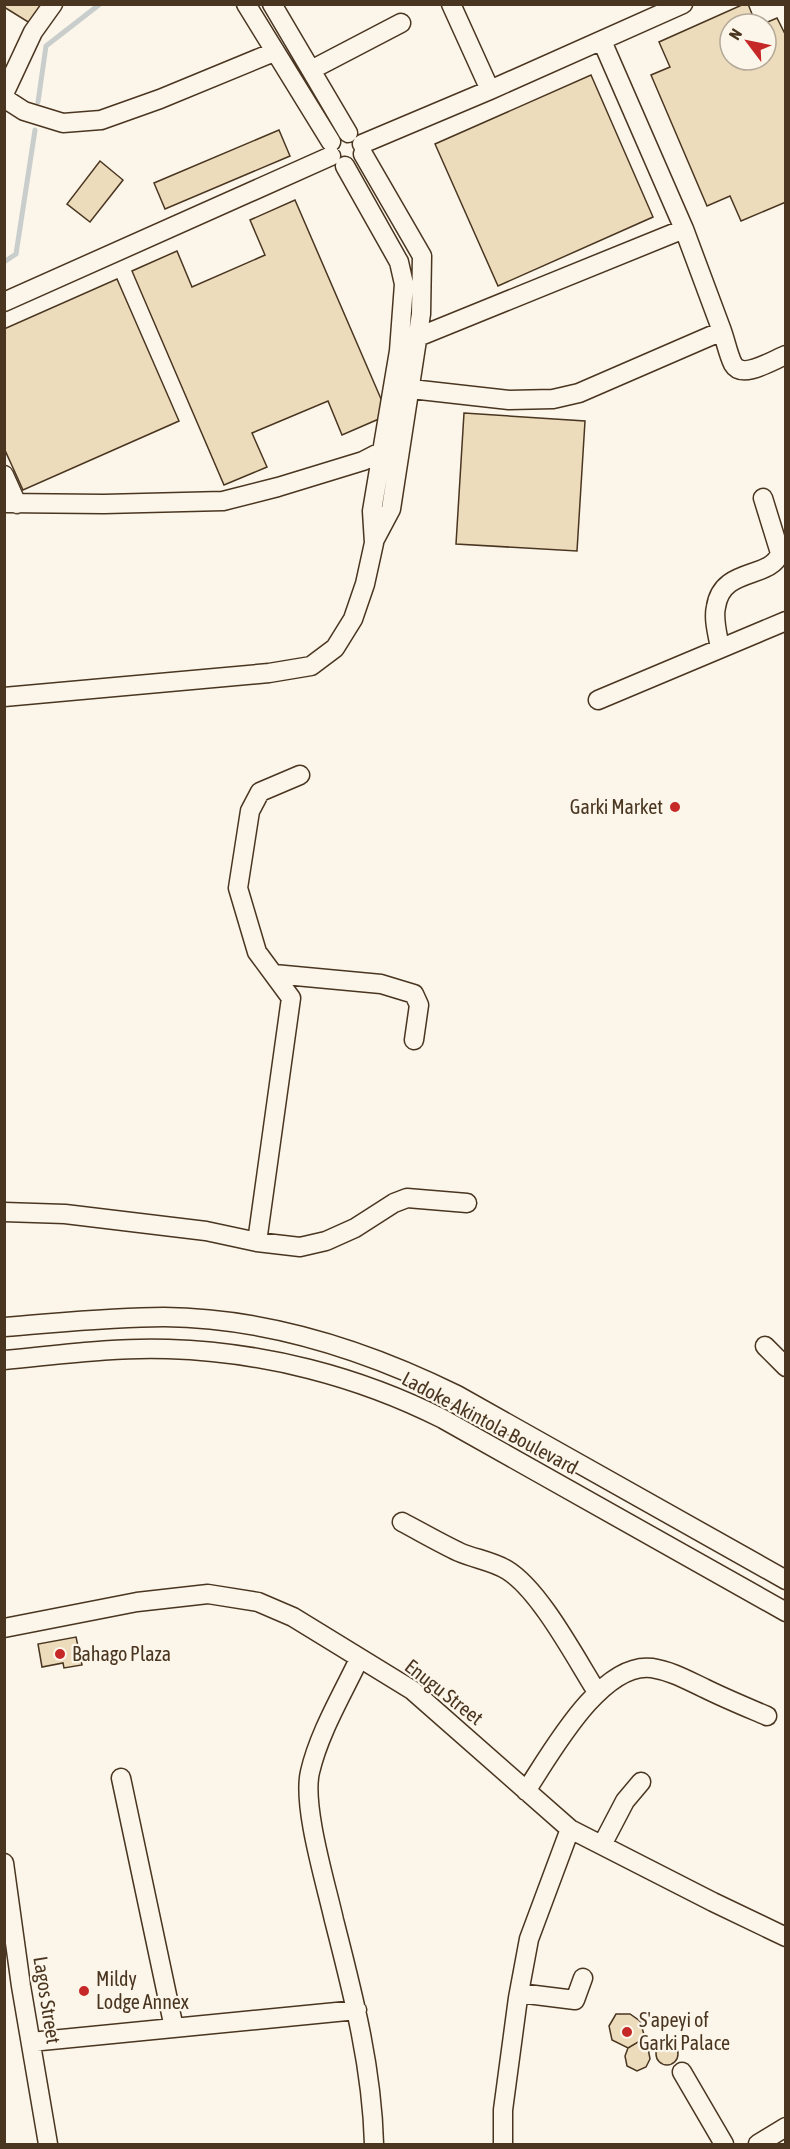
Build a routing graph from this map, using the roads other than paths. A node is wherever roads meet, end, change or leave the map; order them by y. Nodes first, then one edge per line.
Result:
1 (53, 4) edge
2 (246, 4) edge
3 (272, 4) edge
4 (452, 4) edge
5 (683, 4) edge
6 (401, 23) dead end
7 (602, 40) junction
8 (274, 52) junction
9 (311, 70) junction
10 (490, 90) junction
11 (4, 96) edge
12 (358, 144) junction
13 (336, 155) junction
14 (684, 229) junction
15 (4, 302) edge
16 (722, 331) junction
17 (418, 337) junction
18 (786, 355) edge
19 (411, 389) junction
20 (401, 441) junction
21 (382, 451) junction
22 (4, 475) edge
23 (762, 498) dead end
24 (11, 503) edge
25 (374, 543) junction
26 (786, 621) edge
27 (720, 648) junction
28 (4, 697) edge
29 (598, 700) dead end
30 (300, 775) dead end
31 (274, 974) junction
32 (414, 1040) dead end
33 (466, 1203) dead end
34 (4, 1212) edge
35 (257, 1242) junction
36 (4, 1327) edge
37 (765, 1346) dead end
38 (4, 1360) edge
39 (786, 1367) edge
40 (402, 1522) dead end
41 (786, 1580) edge
42 (786, 1612) edge
43 (4, 1628) edge
44 (359, 1659) junction
45 (597, 1692) junction
46 (767, 1716) dead end
47 (121, 1778) dead end
48 (641, 1782) dead end
49 (526, 1791) junction
50 (570, 1829) junction
51 (602, 1845) junction
52 (4, 1863) edge
53 (786, 1937) edge
54 (583, 1978) dead end
55 (519, 1993) junction
56 (357, 2010) junction
57 (174, 2028) junction
58 (31, 2042) junction
59 (682, 2072) dead end
60 (786, 2127) edge
61 (48, 2145) edge
62 (374, 2145) edge
63 (503, 2145) edge
64 (724, 2145) edge
65 (758, 2145) edge

1 - 11 street
2 - 8 street
3 - 9 street
4 - 10 street
5 - 7 street
6 - 9 street
7 - 10 street
7 - 14 street
8 - 11 street
8 - 13 street
9 - 12 street
10 - 12 street
12 - 13 street
12 - 13 street
12 - 17 street
13 - 15 street
13 - 21 street
14 - 16 street
14 - 17 street
16 - 18 street
16 - 19 street
17 - 19 street
19 - 20 street
20 - 21 street
20 - 25 street
21 - 24 street
21 - 25 street
22 - 24 street
23 - 27 street
25 - 28 street
26 - 27 street
27 - 29 street
30 - 31 street
31 - 32 street
31 - 35 street
33 - 35 street
34 - 35 street
36 - 41 street, Ladoke Akintola Boulevard
37 - 39 street
38 - 42 street, Ladoke Akintola Boulevard
40 - 45 street
43 - 44 street, Enugu Street
44 - 49 street, Enugu Street
44 - 56 street
45 - 46 street
45 - 49 street
47 - 57 street
48 - 51 street
49 - 50 street, Enugu Street
50 - 51 street, Enugu Street
50 - 55 street
51 - 53 street, Enugu Street
52 - 58 street, Lagos Street
54 - 55 street
55 - 63 street
56 - 57 street
56 - 62 street
57 - 58 street
58 - 61 street, Lagos Street
59 - 64 street
60 - 65 street

